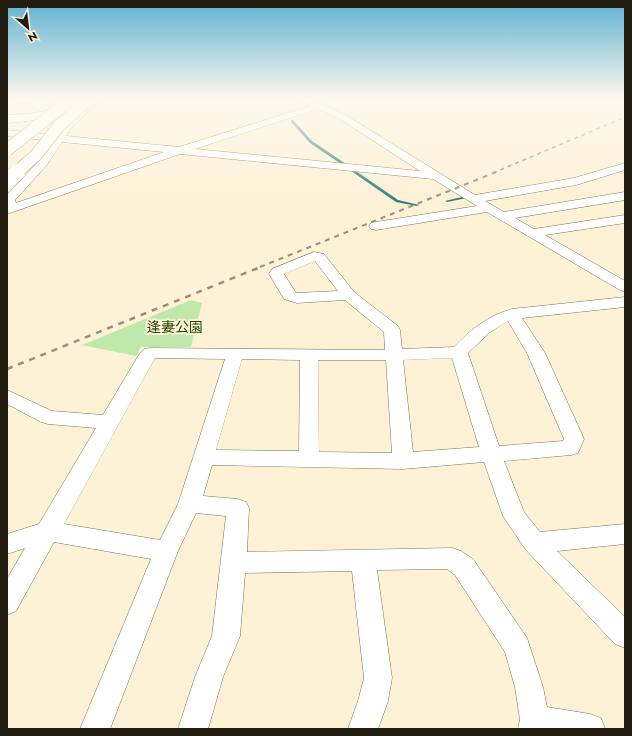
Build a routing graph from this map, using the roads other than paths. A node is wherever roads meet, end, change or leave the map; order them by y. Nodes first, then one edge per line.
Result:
1 (11, 133) edge
2 (28, 133) edge
3 (53, 133) edge
4 (63, 133) edge
5 (232, 133) edge
6 (369, 133) edge
7 (59, 138) junction
8 (7, 150) edge
9 (180, 150) junction
10 (625, 166) edge
11 (437, 176) junction
12 (7, 181) edge
13 (625, 196) edge
14 (475, 199) junction
15 (490, 208) junction
16 (11, 209) edge
17 (503, 216) junction
18 (625, 219) edge
19 (376, 226) dead end
20 (533, 233) junction
21 (625, 273) edge
22 (605, 274) junction
23 (625, 287) edge
24 (349, 295) dead end
25 (625, 302) edge
26 (512, 314) junction
27 (459, 352) junction
28 (235, 354) junction
29 (309, 355) junction
30 (394, 355) junction
31 (7, 396) edge
32 (108, 422) junction
33 (491, 454) junction
34 (204, 457) junction
35 (309, 460) junction
36 (403, 461) junction
37 (189, 504) junction
38 (48, 531) junction
39 (625, 534) edge
40 (534, 543) junction
41 (7, 544) edge
42 (166, 551) junction
43 (363, 560) junction
44 (234, 563) junction
45 (7, 603) edge
46 (625, 635) edge
47 (534, 725) edge
48 (95, 729) edge
49 (193, 729) edge
50 (363, 729) edge
51 (590, 729) edge

1 - 7 street
2 - 8 highway, bridge
3 - 12 highway, bridge
4 - 7 street
5 - 9 street
6 - 11 street
7 - 9 street
7 - 16 street
9 - 11 street
9 - 16 street
10 - 14 street
11 - 14 street
13 - 17 street
14 - 15 street
15 - 17 street
15 - 19 street
17 - 20 street
18 - 20 street
20 - 22 street
21 - 22 street
22 - 23 street
24 - 30 street
25 - 26 street
26 - 27 street
26 - 33 street
27 - 30 street
27 - 33 street
28 - 29 street
28 - 32 street
28 - 34 street
29 - 30 street
29 - 35 street
30 - 36 street
31 - 32 street
32 - 38 street
33 - 36 street
33 - 40 street
34 - 35 street
34 - 37 street
35 - 36 street
37 - 42 street
37 - 44 street
38 - 41 street
38 - 42 street
38 - 45 street
39 - 40 street
40 - 46 street
42 - 48 street
43 - 44 street
43 - 47 street
43 - 50 street
44 - 49 street
47 - 51 street

